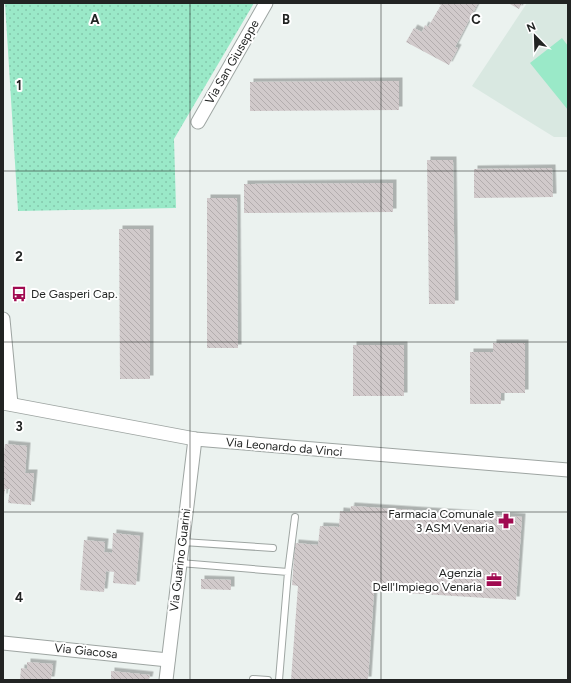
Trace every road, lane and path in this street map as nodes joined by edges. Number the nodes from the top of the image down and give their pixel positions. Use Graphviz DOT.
graph roads {
  1 [pos="266,3"];
  2 [pos="198,122"];
  3 [pos="3,319"];
  4 [pos="7,404"];
  5 [pos="195,439"];
  6 [pos="568,470"];
  7 [pos="295,517"];
  8 [pos="183,542"];
  9 [pos="273,548"];
  10 [pos="180,564"];
  11 [pos="288,572"];
  12 [pos="3,646"];
  13 [pos="168,660"];
  14 [pos="253,679"];
  15 [pos="166,680"];
  16 [pos="268,680"];
  17 [pos="279,680"];
  1 -- 2 [label="street, Via San Giuseppe"];
  3 -- 4 [label="street"];
  4 -- 5 [label="street, Via Leonardo da Vinci"];
  5 -- 6 [label="street, Via Leonardo da Vinci"];
  5 -- 8 [label="street, Via Guarino Guarini"];
  7 -- 11 [label="lane"];
  8 -- 9 [label="lane"];
  8 -- 10 [label="street, Via Guarino Guarini"];
  10 -- 11 [label="lane"];
  10 -- 13 [label="street, Via Guarino Guarini"];
  11 -- 17 [label="lane"];
  12 -- 13 [label="street, Via Giacosa"];
  13 -- 15 [label="street, Via Guarino Guarini"];
  14 -- 16 [label="lane"];
}
